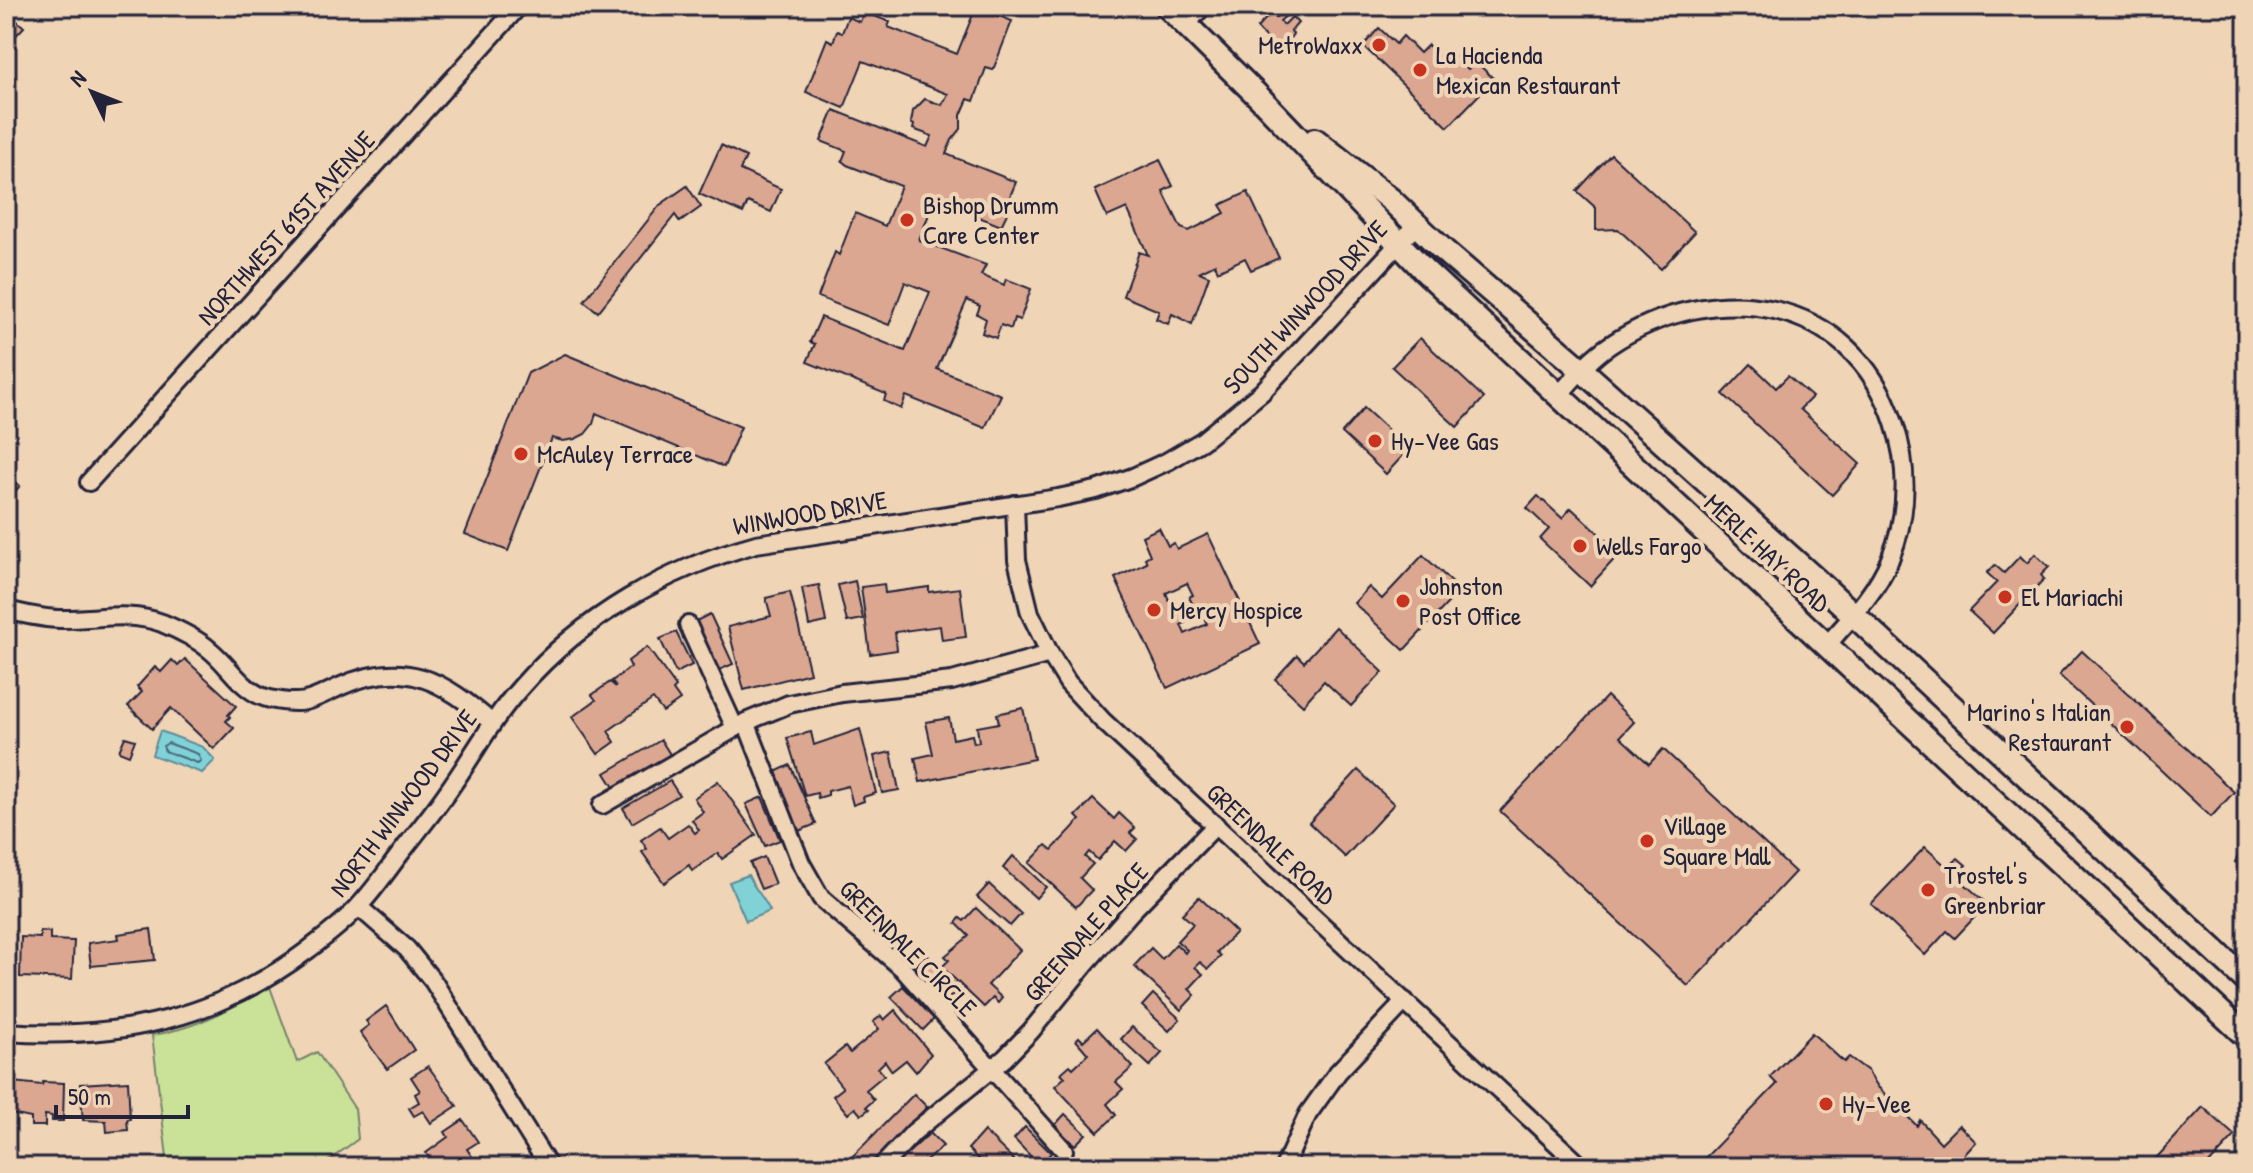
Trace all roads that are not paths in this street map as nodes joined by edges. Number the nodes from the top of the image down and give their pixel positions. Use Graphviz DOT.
graph roads {
  1 [pos="519,6"];
  2 [pos="1167,6"];
  3 [pos="1203,6"];
  4 [pos="1187,24"];
  5 [pos="1260,98"];
  6 [pos="1417,224"];
  7 [pos="1398,243"];
  8 [pos="1582,370"];
  9 [pos="1558,396"];
  10 [pos="89,482"];
  11 [pos="1015,504"];
  12 [pos="912,519"];
  13 [pos="6,610"];
  14 [pos="1854,615"];
  15 [pos="688,625"];
  16 [pos="1825,647"];
  17 [pos="1050,654"];
  18 [pos="520,688"];
  19 [pos="492,723"];
  20 [pos="740,725"];
  21 [pos="602,805"];
  22 [pos="1216,825"];
  23 [pos="359,907"];
  24 [pos="2247,981"];
  25 [pos="1405,1001"];
  26 [pos="6,1032"];
  27 [pos="2247,1037"];
  28 [pos="991,1068"];
  29 [pos="1064,1150"];
  30 [pos="549,1167"];
  31 [pos="881,1167"];
  32 [pos="1284,1167"];
  33 [pos="1582,1167"];
  1 -- 10 [label="street, NORTHWEST 61ST AVENUE"];
  2 -- 4 [label="main road, MERLE HAY ROAD"];
  3 -- 4 [label="street"];
  4 -- 5 [label="main road, MERLE HAY ROAD"];
  5 -- 6 [label="main road, MERLE HAY ROAD"];
  5 -- 7 [label="main road, MERLE HAY ROAD"];
  6 -- 7 [label="street, SOUTH WINWOOD DRIVE"];
  6 -- 8 [label="main road, MERLE HAY ROAD"];
  7 -- 9 [label="main road, MERLE HAY ROAD"];
  7 -- 11 [label="street, SOUTH WINWOOD DRIVE"];
  8 -- 9 [label="street"];
  8 -- 14 [label="main road, MERLE HAY ROAD"];
  8 -- 14 [label="street"];
  9 -- 16 [label="main road, MERLE HAY ROAD"];
  11 -- 12 [label="street, SOUTH WINWOOD DRIVE"];
  11 -- 17 [label="street, GREENDALE ROAD"];
  12 -- 18 [label="street, WINWOOD DRIVE"];
  13 -- 19 [label="street"];
  14 -- 16 [label="street"];
  14 -- 24 [label="main road, MERLE HAY ROAD"];
  15 -- 20 [label="street, GREENDALE CIRCLE"];
  16 -- 27 [label="main road, MERLE HAY ROAD"];
  17 -- 20 [label="street"];
  17 -- 22 [label="street, GREENDALE ROAD"];
  18 -- 19 [label="street, NORTH WINWOOD DRIVE"];
  19 -- 23 [label="street, NORTH WINWOOD DRIVE"];
  20 -- 21 [label="street"];
  20 -- 28 [label="street, GREENDALE CIRCLE"];
  22 -- 25 [label="street, GREENDALE ROAD"];
  22 -- 28 [label="street, GREENDALE PLACE"];
  23 -- 26 [label="street, NORTH WINWOOD DRIVE"];
  23 -- 30 [label="street"];
  25 -- 32 [label="street"];
  25 -- 33 [label="street, GREENDALE ROAD"];
  28 -- 29 [label="street"];
  28 -- 31 [label="street, GREENDALE PLACE"];
}
